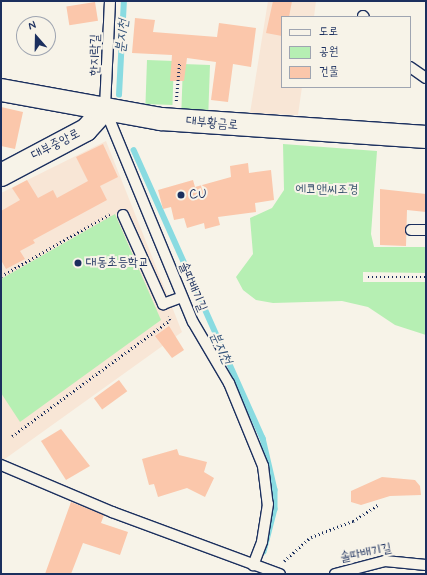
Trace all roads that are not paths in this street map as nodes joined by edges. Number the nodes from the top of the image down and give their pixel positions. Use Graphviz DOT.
graph roads {
  1 [pos="110,1"];
  2 [pos="411,68"];
  3 [pos="426,78"];
  4 [pos="1,90"];
  5 [pos="105,109"];
  6 [pos="426,137"];
  7 [pos="1,175"];
  8 [pos="123,215"];
  9 [pos="411,230"];
  10 [pos="426,230"];
  11 [pos="182,297"];
  12 [pos="1,465"];
  13 [pos="253,565"];
  14 [pos="426,565"];
  15 [pos="278,574"];
  16 [pos="335,574"];
  1 -- 5 [label="lane, 한지락길"];
  2 -- 3 [label="lane"];
  4 -- 5 [label="main road, 대부황금로"];
  5 -- 6 [label="main road, 대부황금로"];
  5 -- 7 [label="main road, 대부중앙로"];
  5 -- 11 [label="lane, 솔따배기길"];
  8 -- 11 [label="lane"];
  9 -- 10 [label="lane"];
  11 -- 13 [label="lane, 솔따배기길"];
  12 -- 13 [label="lane"];
  13 -- 15 [label="lane"];
  14 -- 16 [label="lane, 솔따배기길"];
}
